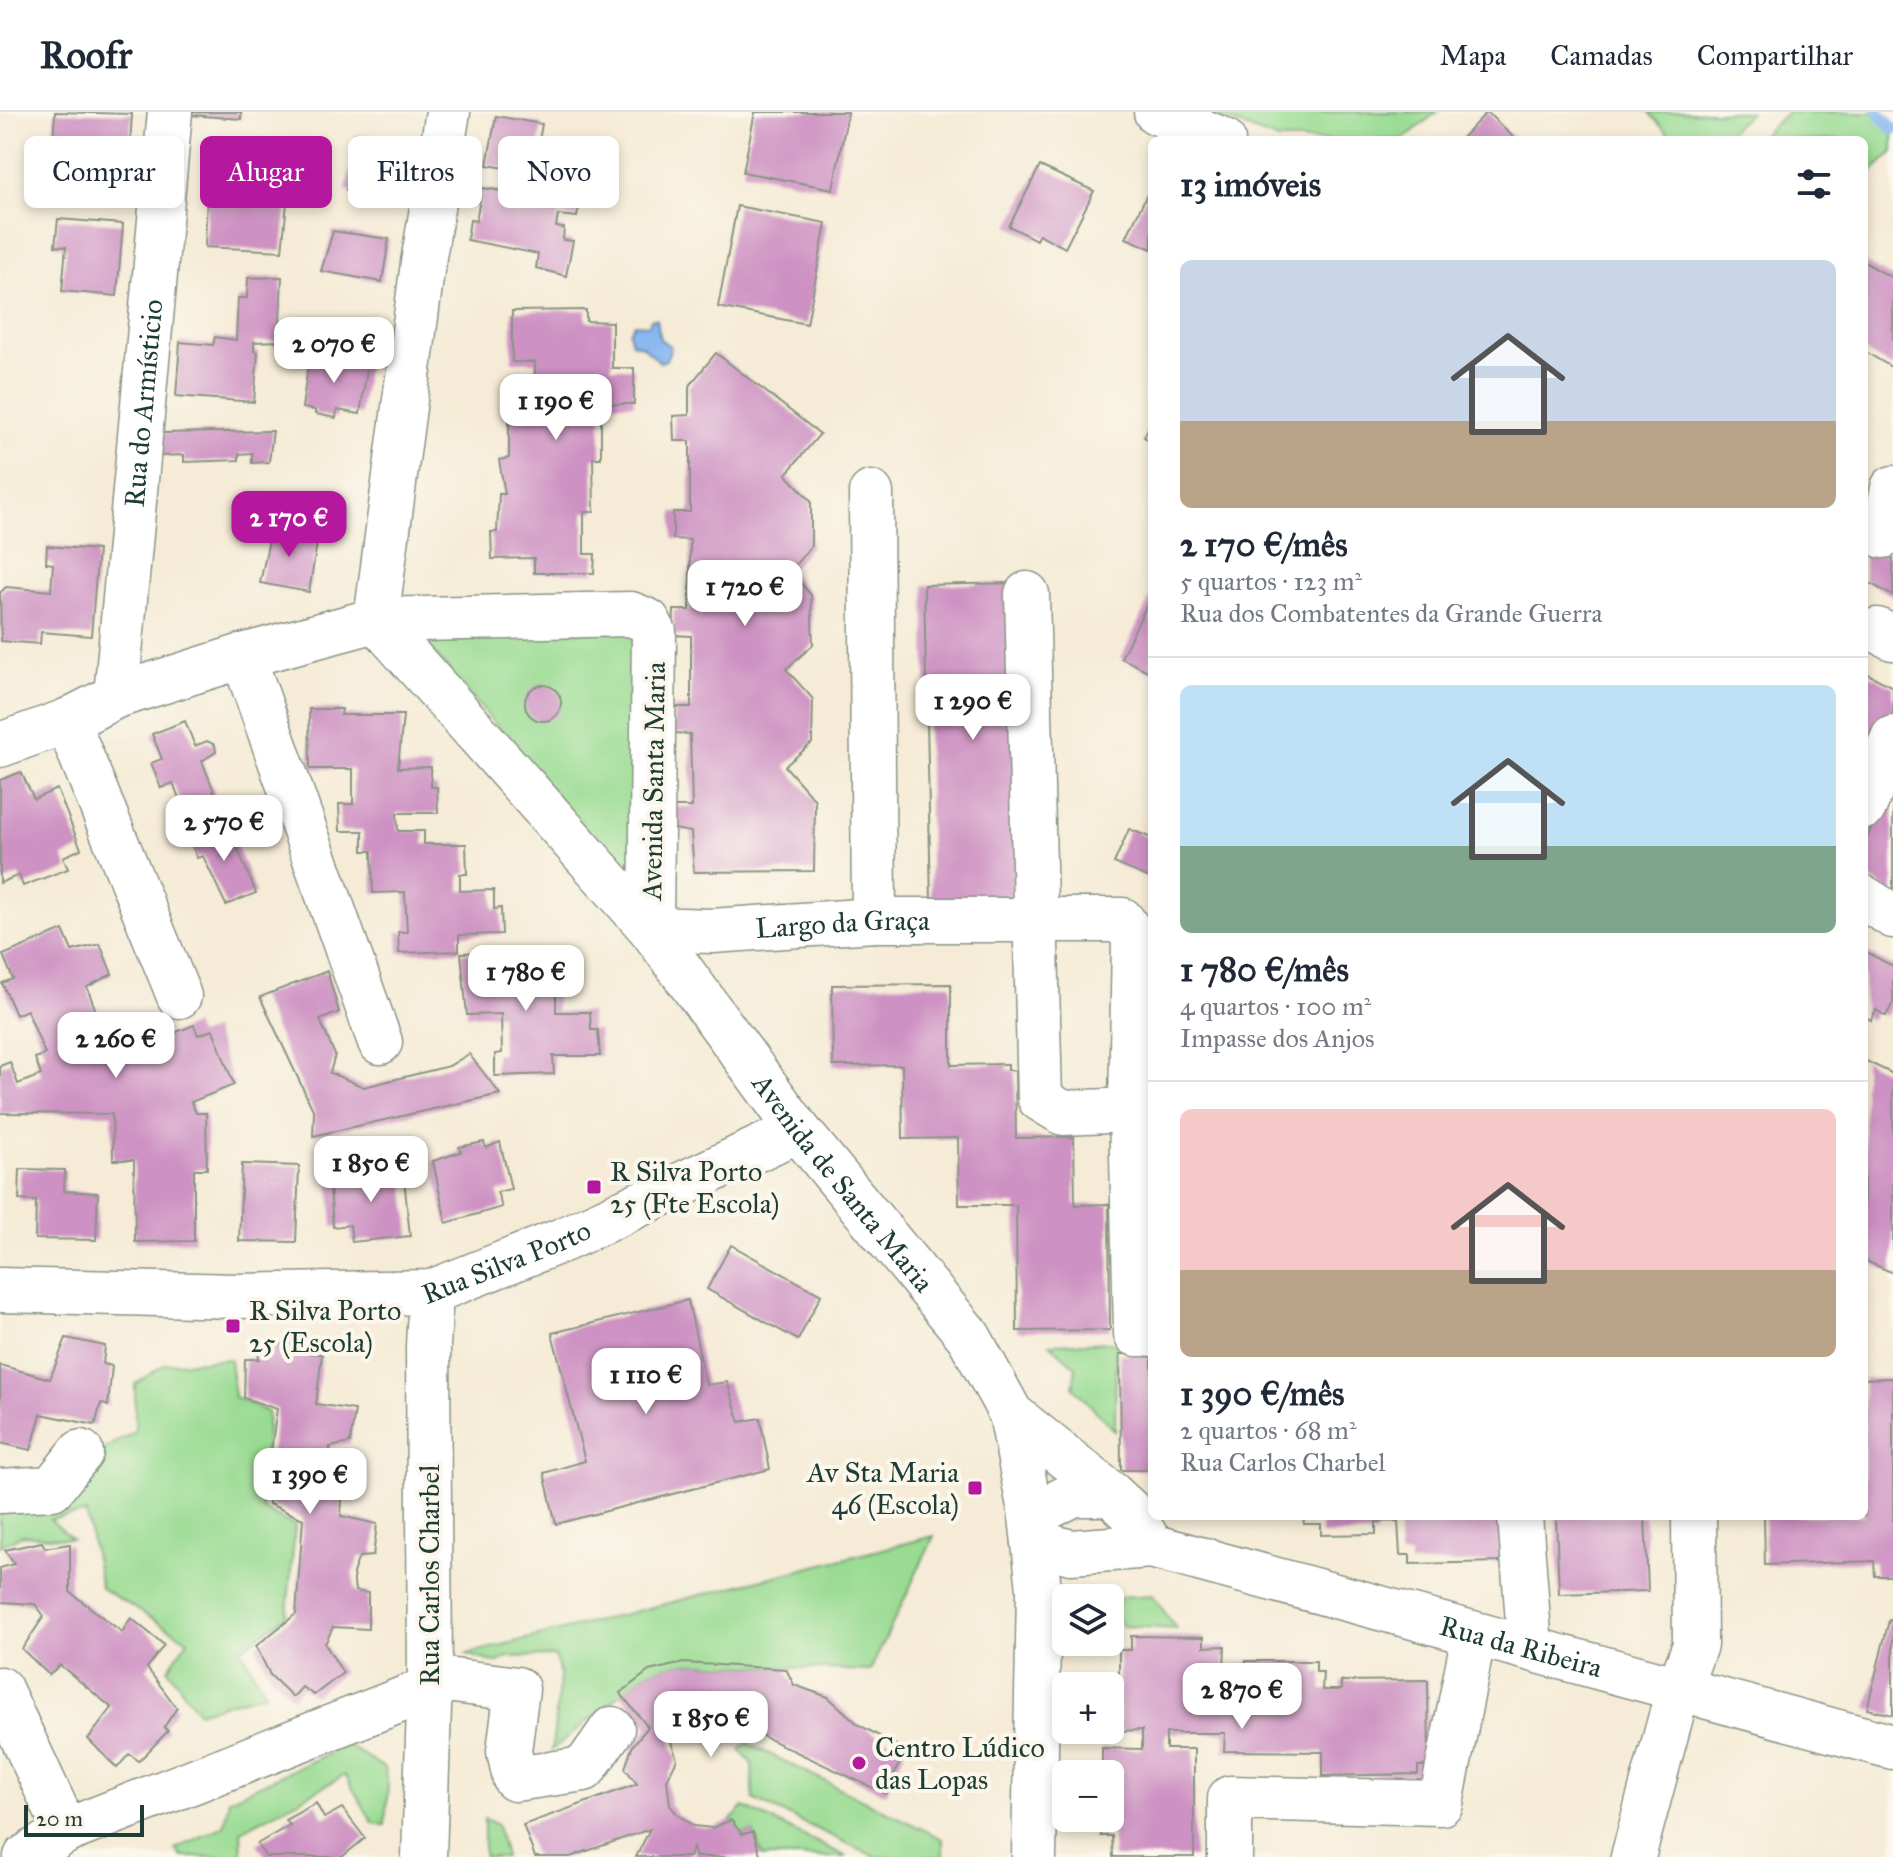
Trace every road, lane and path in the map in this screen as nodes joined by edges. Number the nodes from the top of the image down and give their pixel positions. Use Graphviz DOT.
graph roads {
  1 [pos="170,112"];
  2 [pos="448,112"];
  3 [pos="1156,112"];
  4 [pos="1213,136"];
  5 [pos="1893,488"];
  6 [pos="871,493"];
  7 [pos="1880,534"];
  8 [pos="1027,594"];
  9 [pos="376,620"];
  10 [pos="243,656"];
  11 [pos="116,696"];
  12 [pos="67,721"];
  13 [pos="1893,738"];
  14 [pos="0,745"];
  15 [pos="1868,797"];
  16 [pos="1868,900"];
  17 [pos="1893,916"];
  18 [pos="1034,919"];
  19 [pos="874,920"];
  20 [pos="651,929"];
  21 [pos="179,996"];
  22 [pos="380,1042"];
  23 [pos="1131,1110"];
  24 [pos="798,1130"];
  25 [pos="0,1290"];
  26 [pos="431,1292"];
  27 [pos="1148,1334"];
  28 [pos="1011,1414"];
  29 [pos="81,1452"];
  30 [pos="0,1491"];
  31 [pos="1111,1494"];
  32 [pos="1520,1520"];
  33 [pos="1694,1520"];
  34 [pos="1033,1529"];
  35 [pos="1151,1546"];
  36 [pos="1039,1589"];
  37 [pos="1474,1634"];
  38 [pos="1530,1648"];
  39 [pos="430,1683"];
  40 [pos="0,1689"];
  41 [pos="1678,1690"];
  42 [pos="612,1729"];
  43 [pos="1893,1747"];
  44 [pos="66,1831"];
  45 [pos="26,1857"];
  46 [pos="424,1857"];
  47 [pos="1034,1857"];
  48 [pos="1230,1857"];
  49 [pos="1633,1857"];
  1 -- 11 [label="street, Rua do Armísticio"];
  2 -- 9 [label="street"];
  3 -- 4 [label="street"];
  5 -- 7 [label="street"];
  6 -- 19 [label="street"];
  8 -- 18 [label="street"];
  9 -- 10 [label="street"];
  9 -- 20 [label="street, Avenida de Santa Maria"];
  9 -- 20 [label="street, Avenida Santa Maria"];
  10 -- 11 [label="street"];
  10 -- 22 [label="street"];
  11 -- 12 [label="street"];
  12 -- 14 [label="street"];
  12 -- 21 [label="street"];
  13 -- 15 [label="street"];
  16 -- 17 [label="street"];
  18 -- 19 [label="street, Largo da Graça"];
  18 -- 23 [label="street"];
  18 -- 23 [label="street, Largo da Graça"];
  19 -- 20 [label="street, Largo da Graça"];
  20 -- 24 [label="street, Avenida de Santa Maria"];
  23 -- 27 [label="street, Largo da Graça"];
  24 -- 26 [label="street, Rua Silva Porto"];
  24 -- 28 [label="street, Avenida de Santa Maria"];
  25 -- 26 [label="street, Rua Silva Porto"];
  26 -- 39 [label="street, Rua Carlos Charbel"];
  28 -- 31 [label="street"];
  28 -- 34 [label="street, Avenida de Santa Maria"];
  29 -- 30 [label="street"];
  31 -- 34 [label="street"];
  31 -- 35 [label="street"];
  32 -- 38 [label="street"];
  33 -- 41 [label="street"];
  34 -- 35 [label="street, Rua da Ribeira"];
  34 -- 36 [label="street, Avenida de Santa Maria"];
  35 -- 36 [label="street"];
  35 -- 37 [label="street, Rua da Ribeira"];
  36 -- 47 [label="street, Avenida de Santa Maria"];
  37 -- 38 [label="street, Rua da Ribeira"];
  37 -- 48 [label="street"];
  38 -- 41 [label="street, Rua da Ribeira"];
  39 -- 42 [label="street"];
  39 -- 44 [label="street"];
  39 -- 46 [label="street, Rua Carlos Charbel"];
  40 -- 44 [label="street"];
  41 -- 43 [label="street, Rua da Ribeira"];
  41 -- 49 [label="street"];
  44 -- 45 [label="street"];
}
